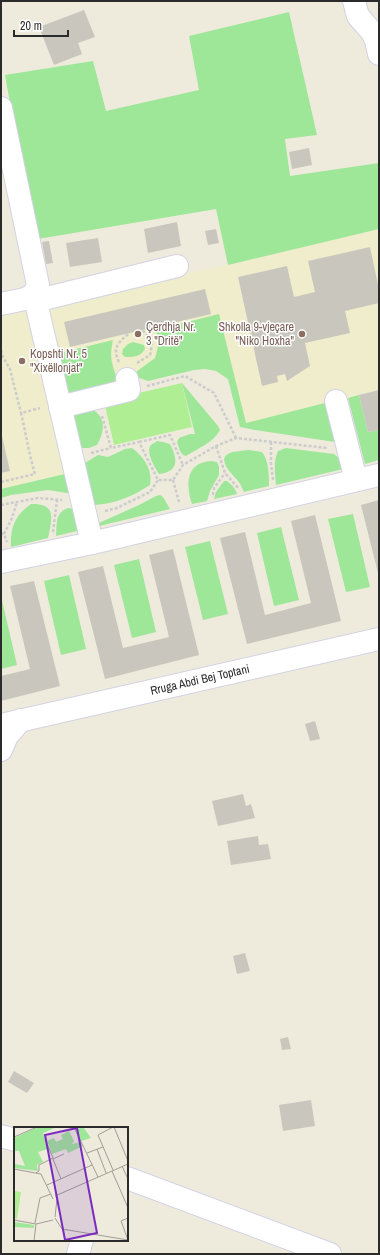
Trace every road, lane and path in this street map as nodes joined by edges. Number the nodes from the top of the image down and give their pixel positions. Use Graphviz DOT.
graph roads {
  1 [pos="354,1"];
  2 [pos="379,54"];
  3 [pos="1,108"];
  4 [pos="178,266"];
  5 [pos="34,298"];
  6 [pos="1,304"];
  7 [pos="142,330"];
  8 [pos="130,333"];
  9 [pos="1,350"];
  10 [pos="127,379"];
  11 [pos="96,398"];
  12 [pos="336,401"];
  13 [pos="53,407"];
  14 [pos="21,413"];
  15 [pos="236,438"];
  16 [pos="139,442"];
  17 [pos="271,442"];
  18 [pos="216,446"];
  19 [pos="111,448"];
  20 [pos="330,448"];
  21 [pos="90,453"];
  22 [pos="183,465"];
  23 [pos="224,474"];
  24 [pos="379,475"];
  25 [pos="158,480"];
  26 [pos="173,480"];
  27 [pos="356,480"];
  28 [pos="1,482"];
  29 [pos="273,485"];
  30 [pos="241,493"];
  31 [pos="57,500"];
  32 [pos="68,500"];
  33 [pos="212,500"];
  34 [pos="16,502"];
  35 [pos="1,505"];
  36 [pos="180,507"];
  37 [pos="104,512"];
  38 [pos="4,534"];
  39 [pos="52,537"];
  40 [pos="92,543"];
  41 [pos="1,562"];
  42 [pos="379,639"];
  43 [pos="11,722"];
  44 [pos="1,750"];
  45 [pos="1,1136"];
  46 [pos="14,1140"];
  47 [pos="128,1178"];
  48 [pos="82,1241"];
  49 [pos="78,1254"];
  50 [pos="330,1254"];
  1 -- 2 [label="street"];
  3 -- 5 [label="street"];
  4 -- 5 [label="street"];
  5 -- 6 [label="street"];
  5 -- 13 [label="street"];
  7 -- 10 [label="path"];
  8 -- 10 [label="path"];
  9 -- 14 [label="path"];
  10 -- 11 [label="street"];
  10 -- 15 [label="path"];
  11 -- 13 [label="street"];
  11 -- 19 [label="path"];
  12 -- 27 [label="street"];
  13 -- 14 [label="path"];
  13 -- 40 [label="street"];
  14 -- 28 [label="path"];
  15 -- 17 [label="path"];
  15 -- 18 [label="path"];
  16 -- 19 [label="path"];
  16 -- 22 [label="path"];
  16 -- 25 [label="path"];
  17 -- 20 [label="path"];
  17 -- 29 [label="path"];
  18 -- 22 [label="path"];
  18 -- 23 [label="path"];
  19 -- 21 [label="path"];
  22 -- 26 [label="path"];
  23 -- 30 [label="path"];
  23 -- 33 [label="path"];
  24 -- 27 [label="street"];
  25 -- 26 [label="path"];
  25 -- 37 [label="path"];
  26 -- 36 [label="path"];
  27 -- 40 [label="street"];
  31 -- 32 [label="path"];
  31 -- 34 [label="path"];
  31 -- 39 [label="path"];
  34 -- 35 [label="path"];
  34 -- 38 [label="path"];
  40 -- 41 [label="street"];
  42 -- 43 [label="street, Rruga Abdi Bej Toptani"];
  43 -- 44 [label="street"];
  45 -- 46 [label="street"];
  47 -- 50 [label="street"];
  48 -- 49 [label="street"];
}
